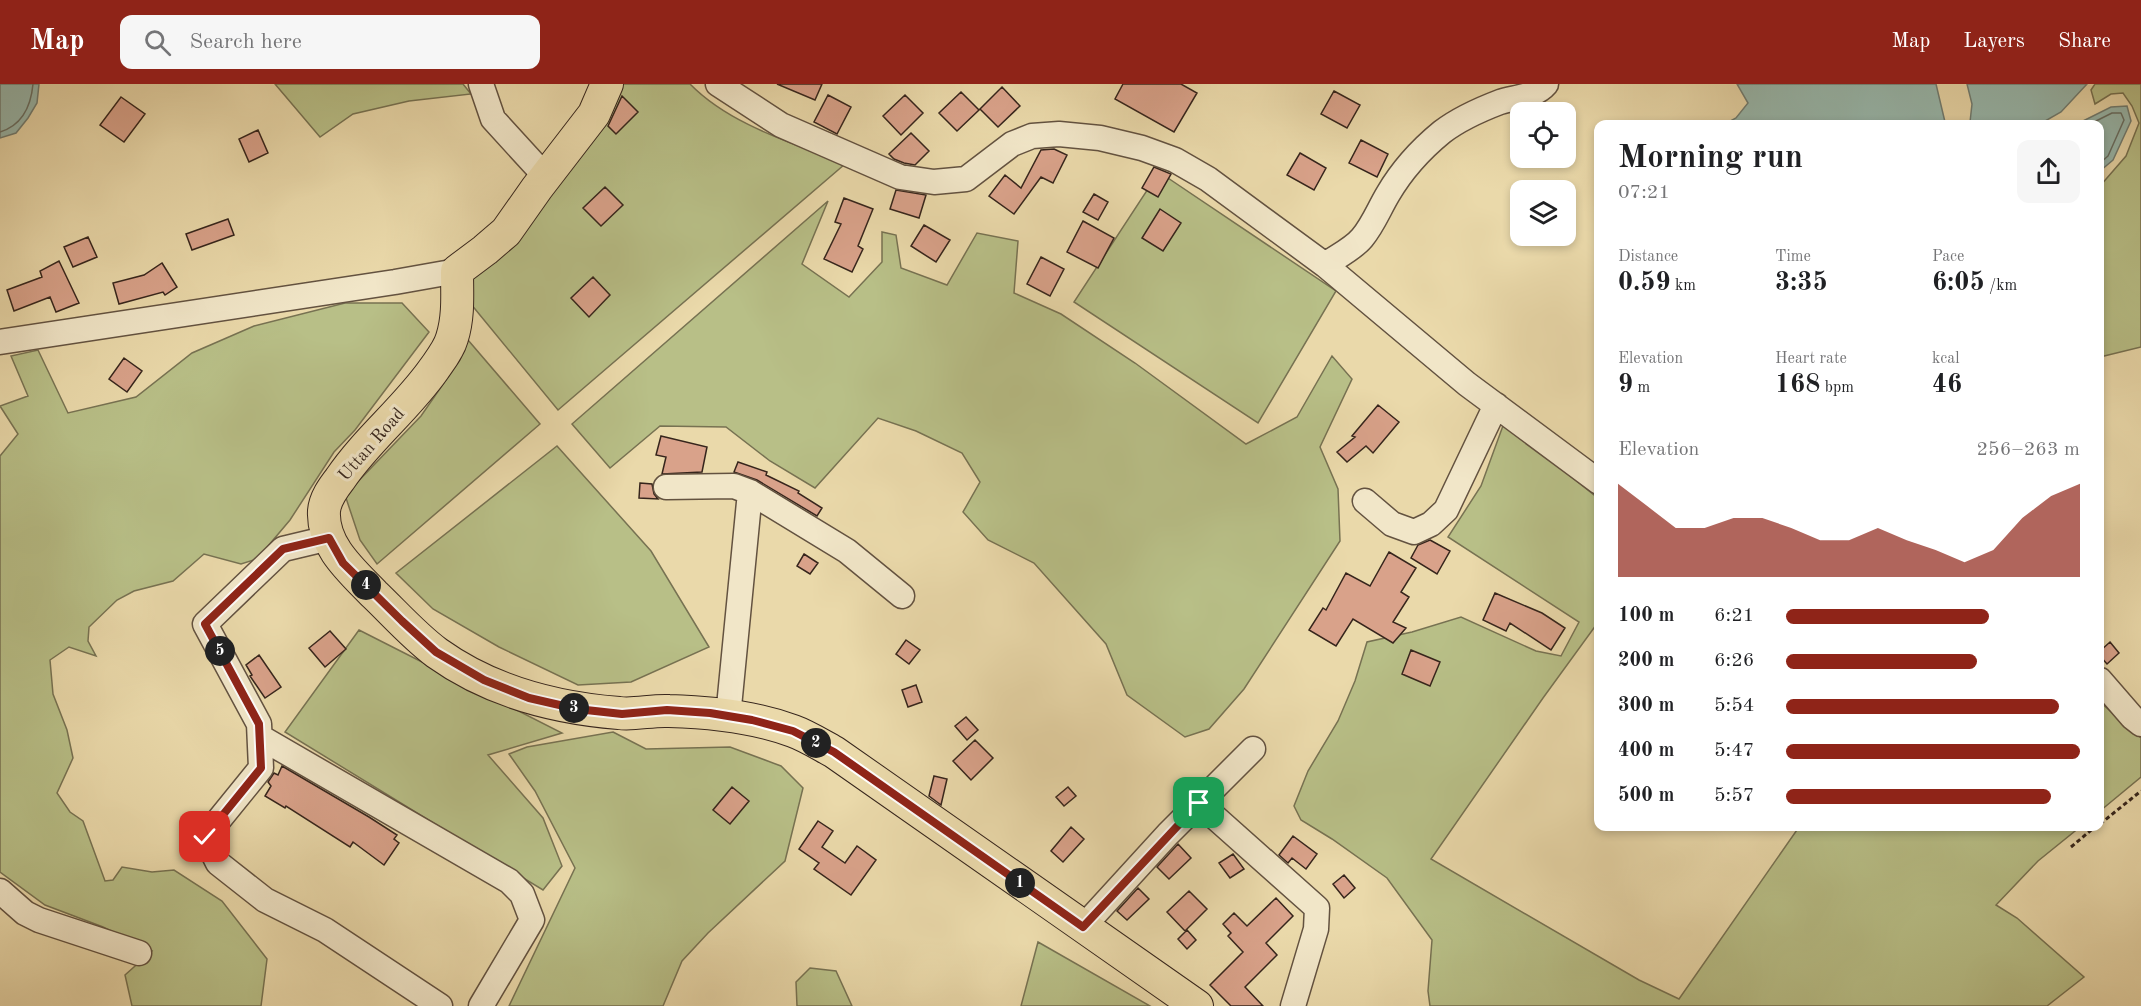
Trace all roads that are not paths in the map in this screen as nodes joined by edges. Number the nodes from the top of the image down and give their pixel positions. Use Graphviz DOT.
graph roads {
  1 [pos="481,84"];
  2 [pos="607,84"];
  3 [pos="718,84"];
  4 [pos="1546,84"];
  5 [pos="546,177"];
  6 [pos="1324,265"];
  7 [pos="457,270"];
  8 [pos="0,342"];
  9 [pos="1496,405"];
  10 [pos="1594,478"];
  11 [pos="666,487"];
  12 [pos="750,492"];
  13 [pos="1365,501"];
  14 [pos="329,538"];
  15 [pos="902,596"];
  16 [pos="2104,685"];
  17 [pos="728,717"];
  18 [pos="2141,724"];
  19 [pos="260,737"];
  20 [pos="1253,749"];
  21 [pos="1199,803"];
  22 [pos="0,891"];
  23 [pos="1083,927"];
  24 [pos="139,952"];
  25 [pos="440,1006"];
  26 [pos="481,1006"];
  27 [pos="1197,1006"];
  28 [pos="1293,1006"];
  1 -- 5 [label="street"];
  2 -- 5 [label="main road"];
  3 -- 6 [label="street"];
  4 -- 6 [label="street"];
  5 -- 7 [label="main road"];
  6 -- 9 [label="street"];
  7 -- 8 [label="street"];
  7 -- 14 [label="main road, Uttan Road"];
  9 -- 10 [label="street"];
  9 -- 13 [label="street"];
  11 -- 12 [label="street"];
  12 -- 15 [label="street"];
  12 -- 17 [label="street"];
  14 -- 17 [label="main road, Uttan Road"];
  14 -- 19 [label="street"];
  16 -- 18 [label="street"];
  17 -- 23 [label="main road, Uttan Road"];
  19 -- 25 [label="street"];
  19 -- 26 [label="street"];
  20 -- 21 [label="street"];
  21 -- 23 [label="street"];
  21 -- 28 [label="street"];
  22 -- 24 [label="street"];
  23 -- 27 [label="main road, Uttan Road"];
}
